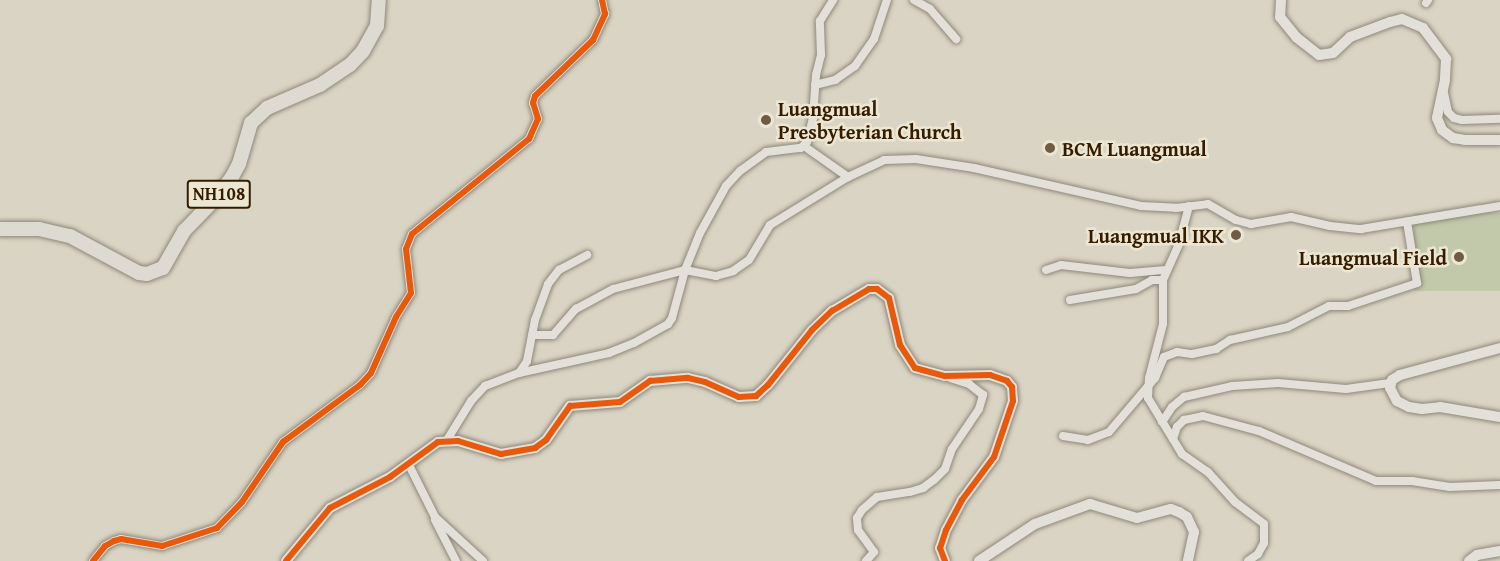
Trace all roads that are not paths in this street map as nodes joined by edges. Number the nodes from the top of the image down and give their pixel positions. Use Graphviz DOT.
graph roads {
  1 [pos="379,0"];
  2 [pos="602,0"];
  3 [pos="833,0"];
  4 [pos="887,0"];
  5 [pos="914,0"];
  6 [pos="1281,0"];
  7 [pos="956,39"];
  8 [pos="815,85"];
  9 [pos="1443,89"];
  10 [pos="1500,119"];
  11 [pos="1500,140"];
  12 [pos="804,146"];
  13 [pos="848,177"];
  14 [pos="1189,206"];
  15 [pos="1500,206"];
  16 [pos="1407,222"];
  17 [pos="0,229"];
  18 [pos="587,255"];
  19 [pos="685,270"];
  20 [pos="1046,270"];
  21 [pos="1166,270"];
  22 [pos="1163,280"];
  23 [pos="1070,300"];
  24 [pos="532,335"];
  25 [pos="1500,348"];
  26 [pos="519,373"];
  27 [pos="945,376"];
  28 [pos="1390,383"];
  29 [pos="1147,388"];
  30 [pos="1500,417"];
  31 [pos="1162,422"];
  32 [pos="1063,436"];
  33 [pos="1173,439"];
  34 [pos="447,440"];
  35 [pos="409,465"];
  36 [pos="1500,484"];
  37 [pos="435,517"];
  38 [pos="1500,551"];
  39 [pos="93,561"];
  40 [pos="286,561"];
  41 [pos="456,561"];
  42 [pos="483,561"];
  43 [pos="866,561"];
  44 [pos="945,561"];
  45 [pos="979,561"];
  46 [pos="1188,561"];
  47 [pos="1248,561"];
  48 [pos="1469,561"];
  1 -- 17 [label="highway, NH108"];
  2 -- 39 [label="street"];
  3 -- 8 [label="street"];
  4 -- 8 [label="street"];
  5 -- 7 [label="street"];
  6 -- 9 [label="street"];
  8 -- 12 [label="street"];
  9 -- 10 [label="street"];
  9 -- 11 [label="street"];
  12 -- 13 [label="street"];
  12 -- 19 [label="street"];
  13 -- 14 [label="street"];
  13 -- 19 [label="street"];
  14 -- 16 [label="street"];
  14 -- 21 [label="street"];
  15 -- 16 [label="street"];
  16 -- 29 [label="street"];
  18 -- 24 [label="street"];
  19 -- 24 [label="street"];
  19 -- 26 [label="street"];
  20 -- 21 [label="street"];
  21 -- 22 [label="street"];
  22 -- 23 [label="street"];
  22 -- 29 [label="street"];
  24 -- 26 [label="street"];
  25 -- 28 [label="street"];
  26 -- 34 [label="street"];
  27 -- 34 [label="street"];
  27 -- 43 [label="street"];
  27 -- 44 [label="street"];
  28 -- 30 [label="street"];
  28 -- 31 [label="street"];
  29 -- 31 [label="street"];
  29 -- 32 [label="street"];
  31 -- 33 [label="street"];
  33 -- 36 [label="street"];
  33 -- 47 [label="street"];
  34 -- 35 [label="street"];
  35 -- 37 [label="street"];
  35 -- 40 [label="street"];
  37 -- 41 [label="street"];
  37 -- 42 [label="street"];
  38 -- 48 [label="street"];
  45 -- 46 [label="street"];
}
